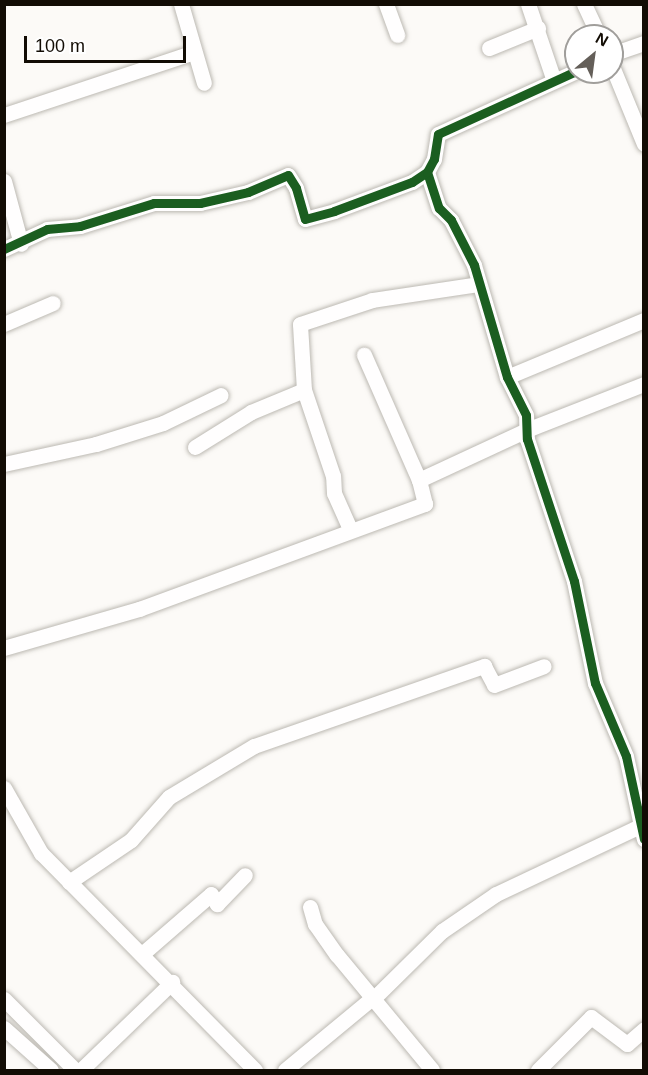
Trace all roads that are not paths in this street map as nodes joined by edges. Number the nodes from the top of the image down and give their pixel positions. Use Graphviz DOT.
graph roads {
  1 [pos="181,4"];
  2 [pos="386,4"];
  3 [pos="528,4"];
  4 [pos="584,4"];
  5 [pos="593,24"];
  6 [pos="537,28"];
  7 [pos="397,35"];
  8 [pos="644,43"];
  9 [pos="489,48"];
  10 [pos="624,50"];
  11 [pos="194,52"];
  12 [pos="564,76"];
  13 [pos="554,81"];
  14 [pos="204,83"];
  15 [pos="619,84"];
  16 [pos="4,114"];
  17 [pos="644,144"];
  18 [pos="427,172"];
  19 [pos="4,181"];
  20 [pos="21,244"];
  21 [pos="4,249"];
  22 [pos="479,284"];
  23 [pos="53,303"];
  24 [pos="644,320"];
  25 [pos="4,324"];
  26 [pos="364,356"];
  27 [pos="507,377"];
  28 [pos="644,384"];
  29 [pos="304,390"];
  30 [pos="221,394"];
  31 [pos="529,429"];
  32 [pos="195,447"];
  33 [pos="4,464"];
  34 [pos="419,480"];
  35 [pos="350,529"];
  36 [pos="4,648"];
  37 [pos="544,666"];
  38 [pos="637,775"];
  39 [pos="4,788"];
  40 [pos="641,833"];
  41 [pos="245,875"];
  42 [pos="69,882"];
  43 [pos="310,907"];
  44 [pos="142,954"];
  45 [pos="171,982"];
  46 [pos="373,998"];
  47 [pos="4,999"];
  48 [pos="4,1028"];
  49 [pos="644,1029"];
  50 [pos="51,1071"];
  51 [pos="75,1071"];
  52 [pos="81,1071"];
  53 [pos="255,1071"];
  54 [pos="285,1071"];
  55 [pos="432,1071"];
  56 [pos="538,1071"];
  1 -- 11 [label="street"];
  2 -- 7 [label="street"];
  3 -- 6 [label="street"];
  4 -- 5 [label="street"];
  6 -- 9 [label="street"];
  6 -- 13 [label="street"];
  8 -- 10 [label="street"];
  11 -- 14 [label="street"];
  11 -- 16 [label="street"];
  12 -- 13 [label="street"];
  13 -- 18 [label="street"];
  15 -- 17 [label="street"];
  18 -- 20 [label="street"];
  18 -- 22 [label="street"];
  19 -- 20 [label="street"];
  20 -- 21 [label="street"];
  22 -- 27 [label="street"];
  22 -- 29 [label="street"];
  23 -- 25 [label="street"];
  24 -- 27 [label="street"];
  26 -- 34 [label="street"];
  27 -- 31 [label="street"];
  28 -- 31 [label="street"];
  29 -- 32 [label="street"];
  29 -- 35 [label="street"];
  30 -- 33 [label="street"];
  31 -- 34 [label="street"];
  31 -- 38 [label="street"];
  34 -- 35 [label="street"];
  35 -- 36 [label="street"];
  37 -- 42 [label="street"];
  38 -- 40 [label="street"];
  39 -- 42 [label="street"];
  40 -- 46 [label="street"];
  41 -- 44 [label="street"];
  42 -- 44 [label="street"];
  43 -- 46 [label="street"];
  44 -- 45 [label="street"];
  45 -- 52 [label="street"];
  45 -- 53 [label="street"];
  46 -- 54 [label="street"];
  46 -- 55 [label="street"];
  47 -- 51 [label="street"];
  48 -- 50 [label="street"];
  49 -- 56 [label="street"];
}
